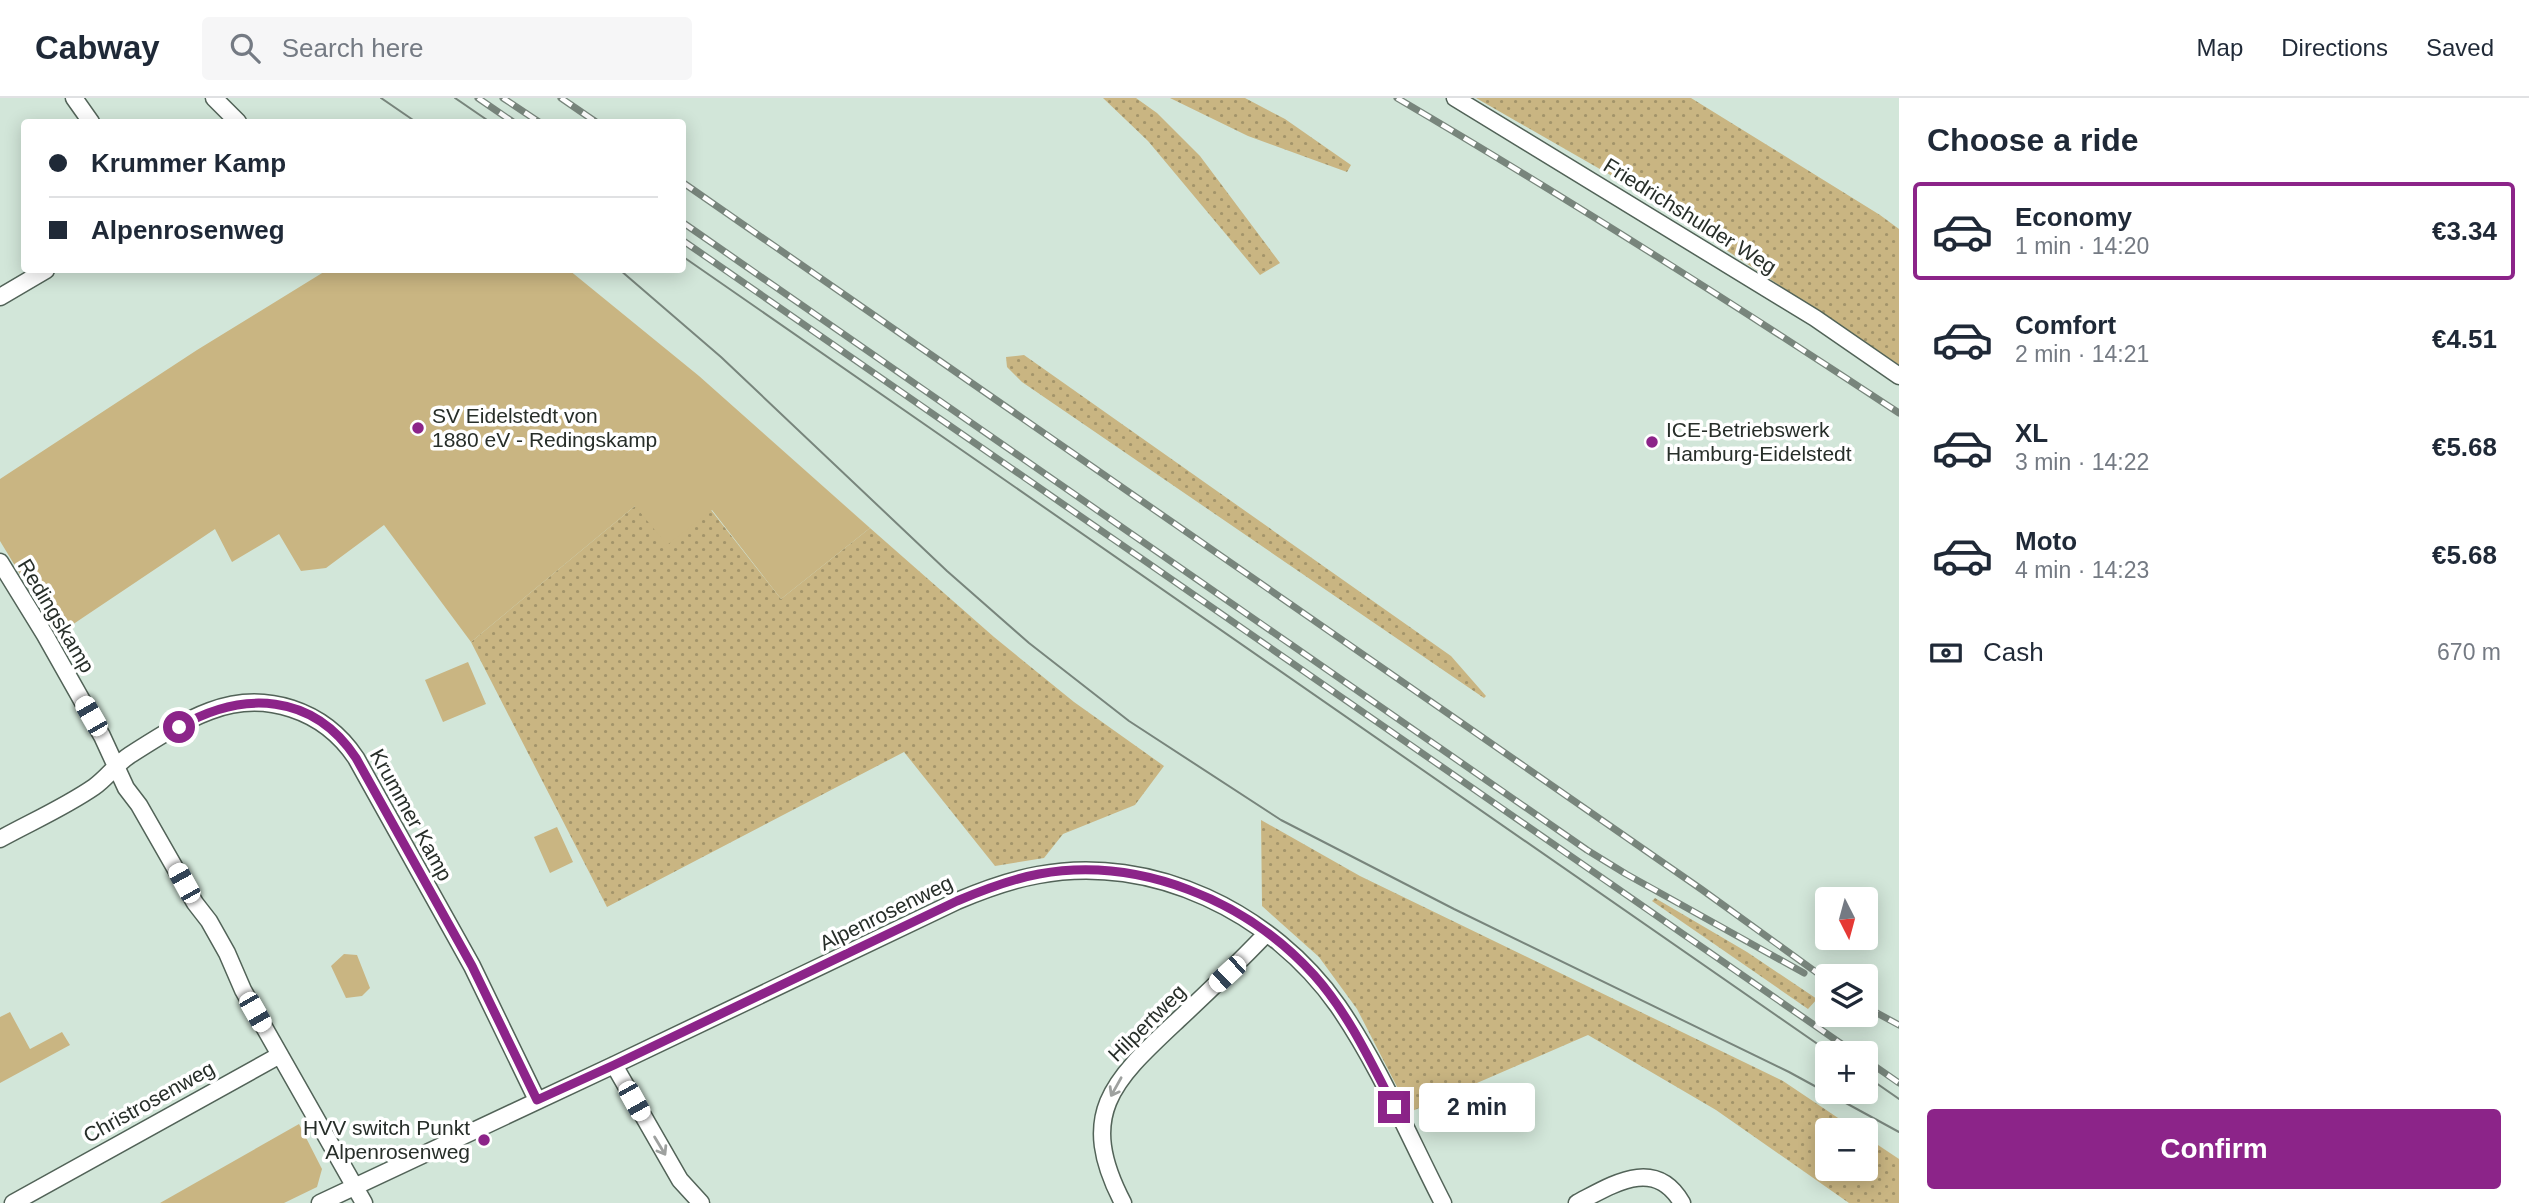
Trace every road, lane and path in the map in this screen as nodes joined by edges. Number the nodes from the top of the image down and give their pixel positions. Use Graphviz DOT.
graph roads {
  1 [pos="74,98"];
  2 [pos="214,98"];
  3 [pos="1455,98"];
  4 [pos="89,119"];
  5 [pos="235,119"];
  6 [pos="41,273"];
  7 [pos="0,297"];
  8 [pos="1899,376"];
  9 [pos="0,562"];
  10 [pos="116,765"];
  11 [pos="0,839"];
  12 [pos="1266,933"];
  13 [pos="280,1055"];
  14 [pos="614,1065"];
  15 [pos="537,1100"];
  16 [pos="355,1186"];
  17 [pos="38,1187"];
  18 [pos="13,1203"];
  19 [pos="32,1203"];
  20 [pos="320,1203"];
  21 [pos="364,1203"];
  22 [pos="701,1203"];
  23 [pos="1124,1203"];
  24 [pos="1443,1203"];
  25 [pos="1577,1203"];
  26 [pos="1682,1203"];
  1 -- 4 [label="street"];
  2 -- 5 [label="street"];
  3 -- 8 [label="street, Friedrichshulder Weg"];
  6 -- 7 [label="street"];
  9 -- 10 [label="street, Redingskamp"];
  10 -- 11 [label="street, Krummer Kamp"];
  10 -- 13 [label="street, Redingskamp"];
  10 -- 15 [label="street, Krummer Kamp"];
  12 -- 14 [label="street, Alpenrosenweg"];
  12 -- 23 [label="street, Hilpertweg, one-way"];
  12 -- 24 [label="street, Alpenrosenweg"];
  13 -- 16 [label="street, Redingskamp"];
  13 -- 17 [label="street, Christrosenweg"];
  14 -- 15 [label="street, Alpenrosenweg"];
  14 -- 22 [label="street, one-way"];
  15 -- 16 [label="street, Alpenrosenweg"];
  16 -- 20 [label="street, Alpenrosenweg"];
  16 -- 21 [label="street, Redingskamp"];
  17 -- 18 [label="street, Christrosenweg"];
  17 -- 19 [label="street"];
  25 -- 26 [label="street"];
}
